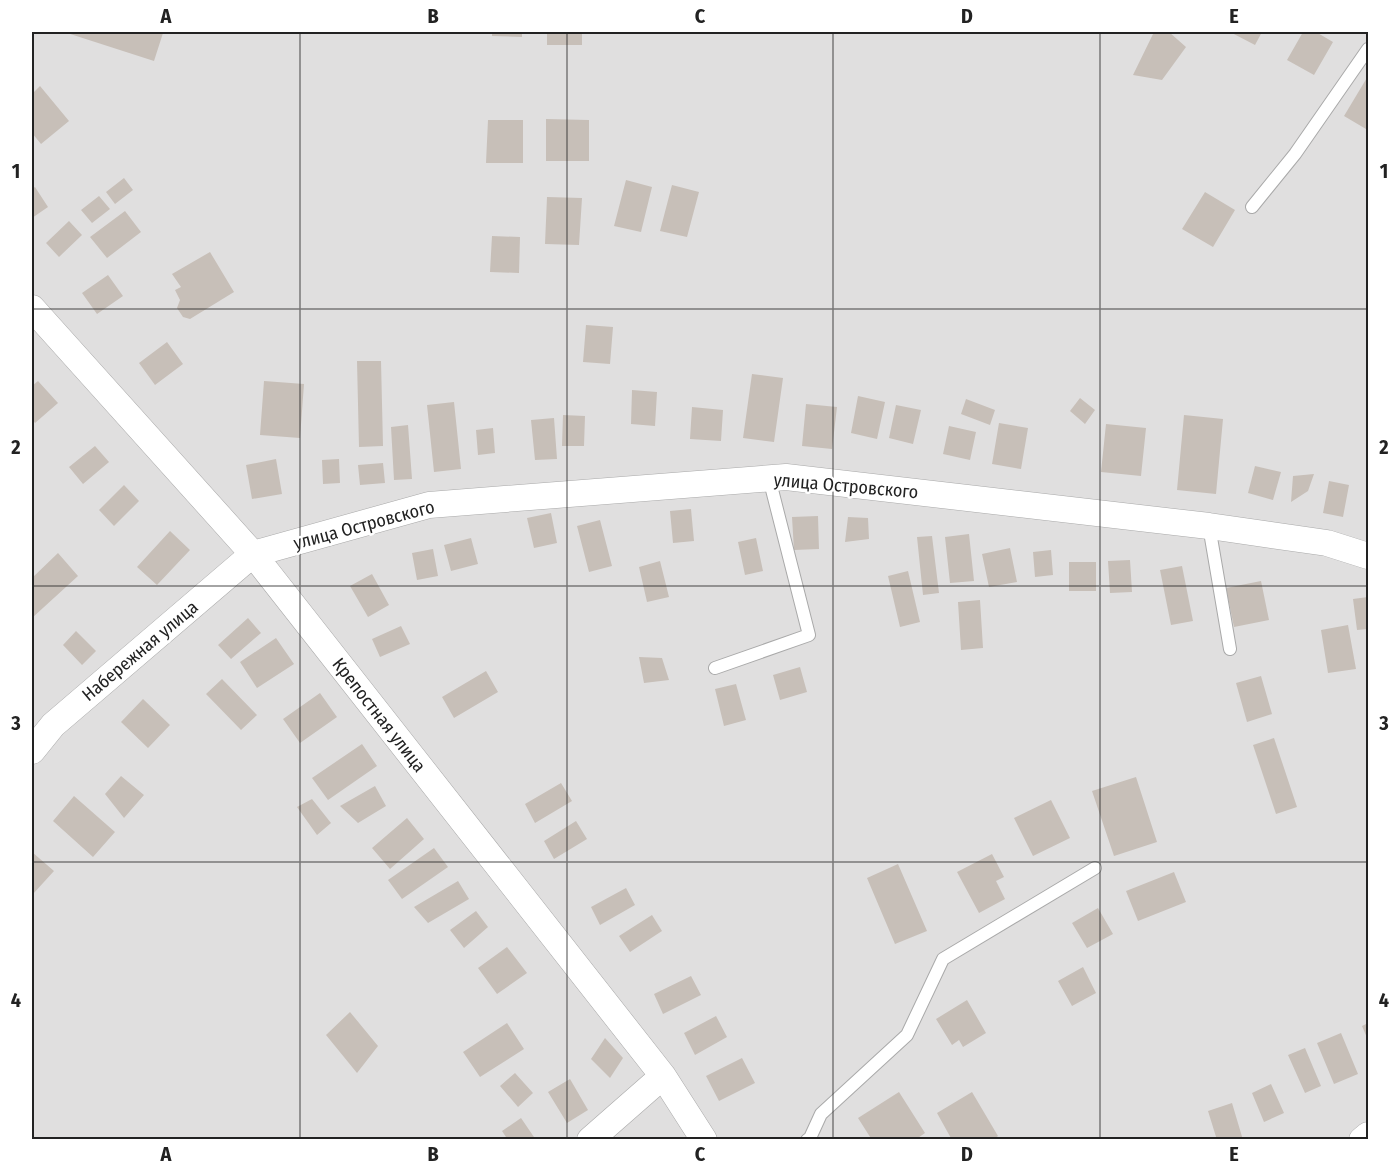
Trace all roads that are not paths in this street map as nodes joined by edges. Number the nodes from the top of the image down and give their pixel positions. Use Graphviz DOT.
graph roads {
  1 [pos="1368,49"];
  2 [pos="1252,207"];
  3 [pos="32,308"];
  4 [pos="769,478"];
  5 [pos="1209,526"];
  6 [pos="253,554"];
  7 [pos="1368,556"];
  8 [pos="1230,648"];
  9 [pos="715,668"];
  10 [pos="32,751"];
  11 [pos="1095,868"];
  12 [pos="663,1076"];
  13 [pos="1368,1135"];
  14 [pos="590,1140"];
  15 [pos="704,1140"];
  16 [pos="807,1140"];
  17 [pos="1362,1140"];
  1 -- 2 [label="lane"];
  3 -- 6 [label="street, Крепостная улица"];
  4 -- 5 [label="street, улица Островского"];
  4 -- 6 [label="street, улица Островского"];
  4 -- 9 [label="lane"];
  5 -- 7 [label="street, улица Островского"];
  5 -- 8 [label="lane"];
  6 -- 10 [label="street, Набережная улица"];
  6 -- 12 [label="street, Крепостная улица"];
  11 -- 16 [label="lane"];
  12 -- 14 [label="street"];
  12 -- 15 [label="street, Крепостная улица"];
  13 -- 17 [label="street"];
}
